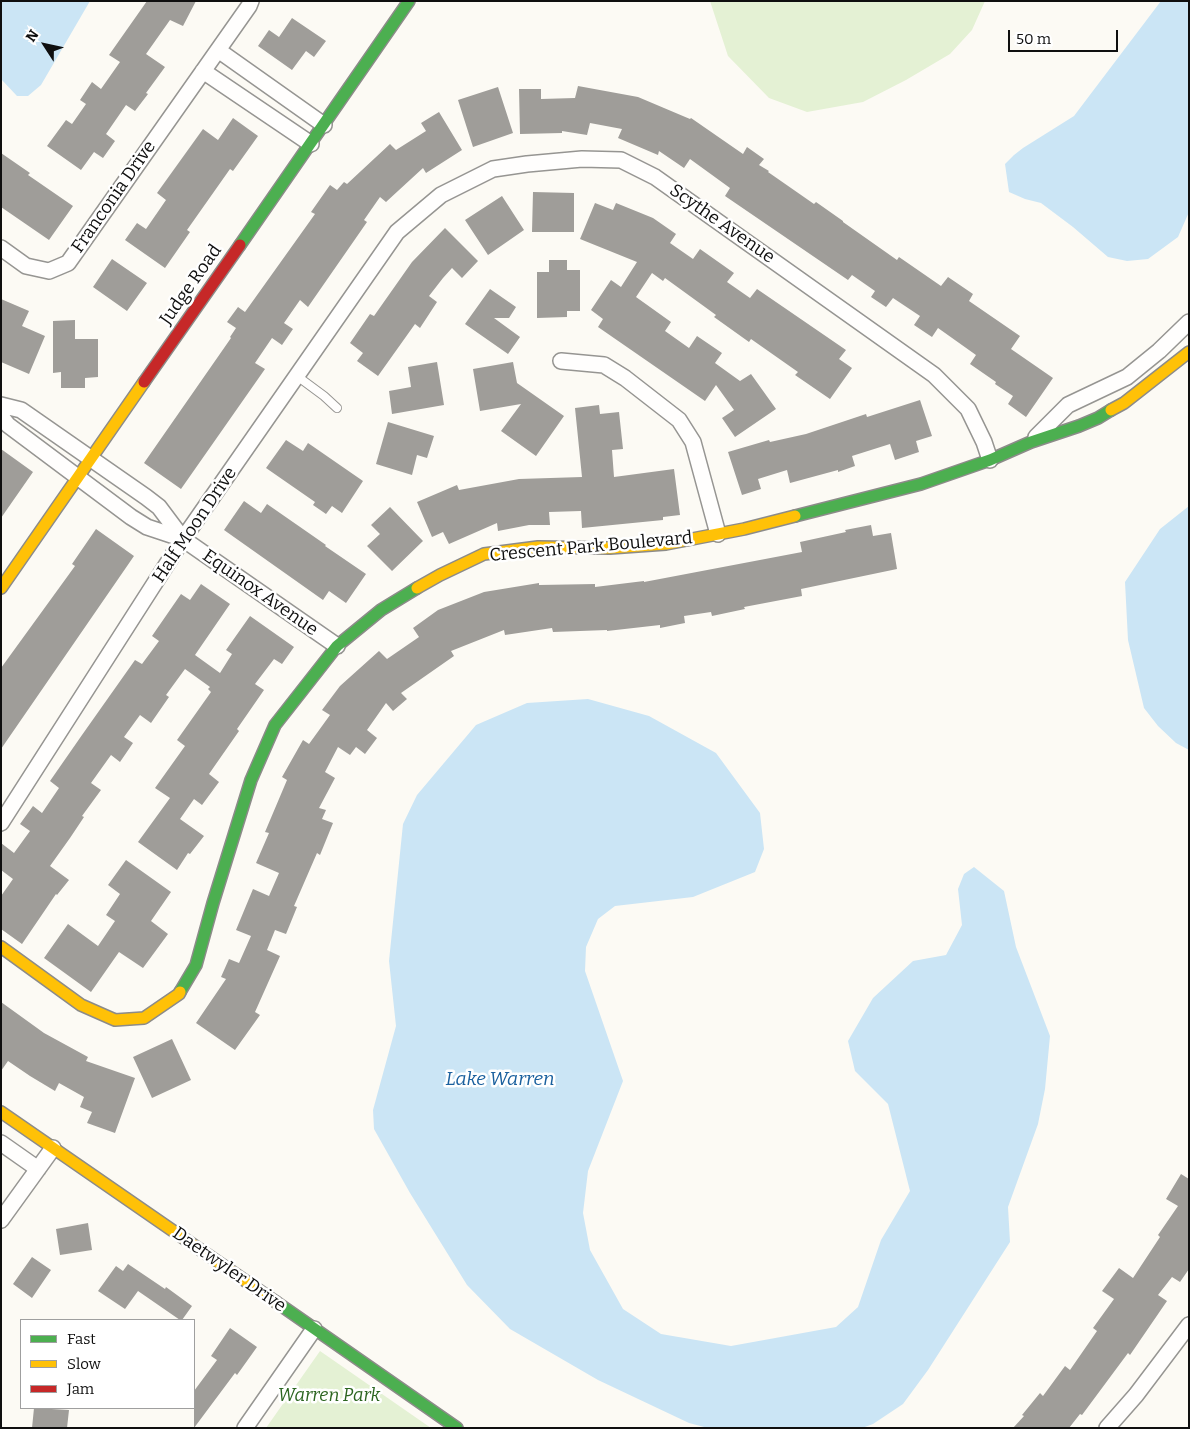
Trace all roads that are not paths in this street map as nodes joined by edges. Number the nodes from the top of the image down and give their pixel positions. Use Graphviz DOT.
graph roads {
  1 [pos="251,1"];
  2 [pos="410,1"];
  3 [pos="218,50"];
  4 [pos="203,70"];
  5 [pos="262,81"];
  6 [pos="249,102"];
  7 [pos="324,125"];
  8 [pos="311,144"];
  9 [pos="397,232"];
  10 [pos="1,248"];
  11 [pos="1189,322"];
  12 [pos="1189,352"];
  13 [pos="561,361"];
  14 [pos="297,376"];
  15 [pos="1086,396"];
  16 [pos="1,405"];
  17 [pos="337,408"];
  18 [pos="1,416"];
  19 [pos="1098,418"];
  20 [pos="1031,442"];
  21 [pos="91,458"];
  22 [pos="990,460"];
  23 [pos="78,477"];
  24 [pos="146,497"];
  25 [pos="131,517"];
  26 [pos="718,534"];
  27 [pos="183,539"];
  28 [pos="1,588"];
  29 [pos="337,646"];
  30 [pos="1,823"];
  31 [pos="1,947"];
  32 [pos="1,1112"];
  33 [pos="1,1144"];
  34 [pos="53,1148"];
  35 [pos="38,1169"];
  36 [pos="1,1220"];
  37 [pos="1189,1324"];
  38 [pos="314,1329"];
  39 [pos="245,1428"];
  40 [pos="457,1428"];
  41 [pos="1107,1428"];
  1 -- 3 [label="street, Franconia Drive"];
  2 -- 7 [label="street, Judge Road"];
  3 -- 4 [label="street, Franconia Drive"];
  3 -- 5 [label="street"];
  4 -- 6 [label="street"];
  4 -- 10 [label="street, Franconia Drive"];
  5 -- 6 [label="street"];
  5 -- 7 [label="street"];
  6 -- 8 [label="street"];
  7 -- 8 [label="street, Judge Road"];
  8 -- 21 [label="street, Judge Road"];
  9 -- 14 [label="street, Half Moon Drive"];
  9 -- 22 [label="street, Scythe Avenue"];
  11 -- 15 [label="street, Crescent Park Boulevard"];
  12 -- 19 [label="street, Crescent Park Boulevard"];
  13 -- 26 [label="street"];
  14 -- 17 [label="lane"];
  14 -- 27 [label="street, Half Moon Drive"];
  15 -- 19 [label="street"];
  15 -- 20 [label="street, Crescent Park Boulevard"];
  16 -- 21 [label="street, Equinox Avenue"];
  18 -- 23 [label="street, Equinox Avenue"];
  19 -- 20 [label="street, Crescent Park Boulevard"];
  20 -- 22 [label="street, Crescent Park Boulevard"];
  21 -- 23 [label="street, Judge Road"];
  21 -- 24 [label="street, Equinox Avenue"];
  22 -- 26 [label="street, Crescent Park Boulevard"];
  23 -- 25 [label="street, Equinox Avenue"];
  23 -- 28 [label="street, Judge Road"];
  24 -- 25 [label="street"];
  24 -- 27 [label="street, Equinox Avenue"];
  25 -- 27 [label="street, Equinox Avenue"];
  26 -- 29 [label="street, Crescent Park Boulevard"];
  27 -- 29 [label="street, Equinox Avenue"];
  27 -- 30 [label="street, Half Moon Drive"];
  29 -- 31 [label="street, Crescent Park Boulevard"];
  32 -- 34 [label="street, Daetwyler Drive"];
  33 -- 35 [label="street"];
  34 -- 35 [label="street"];
  34 -- 38 [label="street, Daetwyler Drive"];
  35 -- 36 [label="street"];
  37 -- 41 [label="street"];
  38 -- 39 [label="street"];
  38 -- 40 [label="street, Daetwyler Drive"];
}
